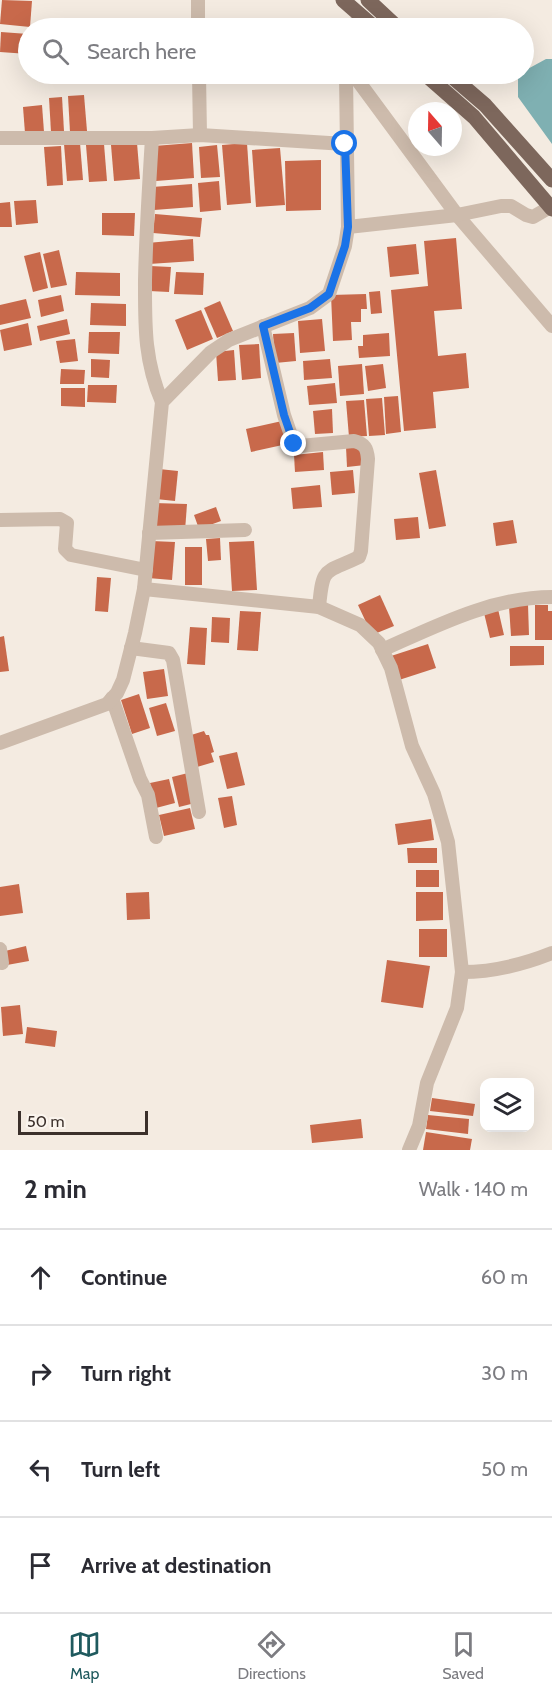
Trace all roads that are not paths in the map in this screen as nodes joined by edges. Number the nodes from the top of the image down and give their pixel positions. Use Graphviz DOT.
graph roads {
  1 [pos="198,0"];
  2 [pos="343,0"];
  3 [pos="368,0"];
  4 [pos="198,18"];
  5 [pos="354,18"];
  6 [pos="387,18"];
  7 [pos="199,84"];
  8 [pos="345,84"];
  9 [pos="360,84"];
  10 [pos="436,84"];
  11 [pos="460,84"];
  12 [pos="200,135"];
  13 [pos="0,138"];
  14 [pos="152,138"];
  15 [pos="345,144"];
  16 [pos="552,180"];
  17 [pos="551,207"];
  18 [pos="457,215"];
  19 [pos="348,227"];
  20 [pos="263,326"];
  21 [pos="552,326"];
  22 [pos="162,402"];
  23 [pos="0,520"];
  24 [pos="245,530"];
  25 [pos="149,533"];
  26 [pos="146,570"];
  27 [pos="144,589"];
  28 [pos="552,597"];
  29 [pos="319,607"];
  30 [pos="131,648"];
  31 [pos="382,650"];
  32 [pos="112,698"];
  33 [pos="0,743"];
  34 [pos="199,812"];
  35 [pos="156,837"];
  36 [pos="552,953"];
  37 [pos="462,972"];
  38 [pos="409,1150"];
  1 -- 4 [label="street"];
  2 -- 5 [label="main road"];
  3 -- 6 [label="main road"];
  7 -- 12 [label="street"];
  8 -- 15 [label="street"];
  9 -- 18 [label="street"];
  10 -- 17 [label="main road"];
  11 -- 16 [label="main road"];
  12 -- 14 [label="street"];
  12 -- 15 [label="street"];
  13 -- 14 [label="street"];
  14 -- 22 [label="street"];
  15 -- 19 [label="street"];
  17 -- 18 [label="street"];
  18 -- 19 [label="street"];
  18 -- 21 [label="street"];
  19 -- 20 [label="street"];
  20 -- 22 [label="street"];
  20 -- 29 [label="street"];
  22 -- 25 [label="street"];
  23 -- 26 [label="street"];
  24 -- 25 [label="street"];
  25 -- 26 [label="street"];
  26 -- 27 [label="street"];
  27 -- 29 [label="street"];
  27 -- 30 [label="street"];
  28 -- 31 [label="street"];
  29 -- 31 [label="street"];
  30 -- 32 [label="street"];
  30 -- 34 [label="street"];
  31 -- 37 [label="street"];
  32 -- 33 [label="street"];
  32 -- 35 [label="street"];
  36 -- 37 [label="street"];
  37 -- 38 [label="street"];
}
